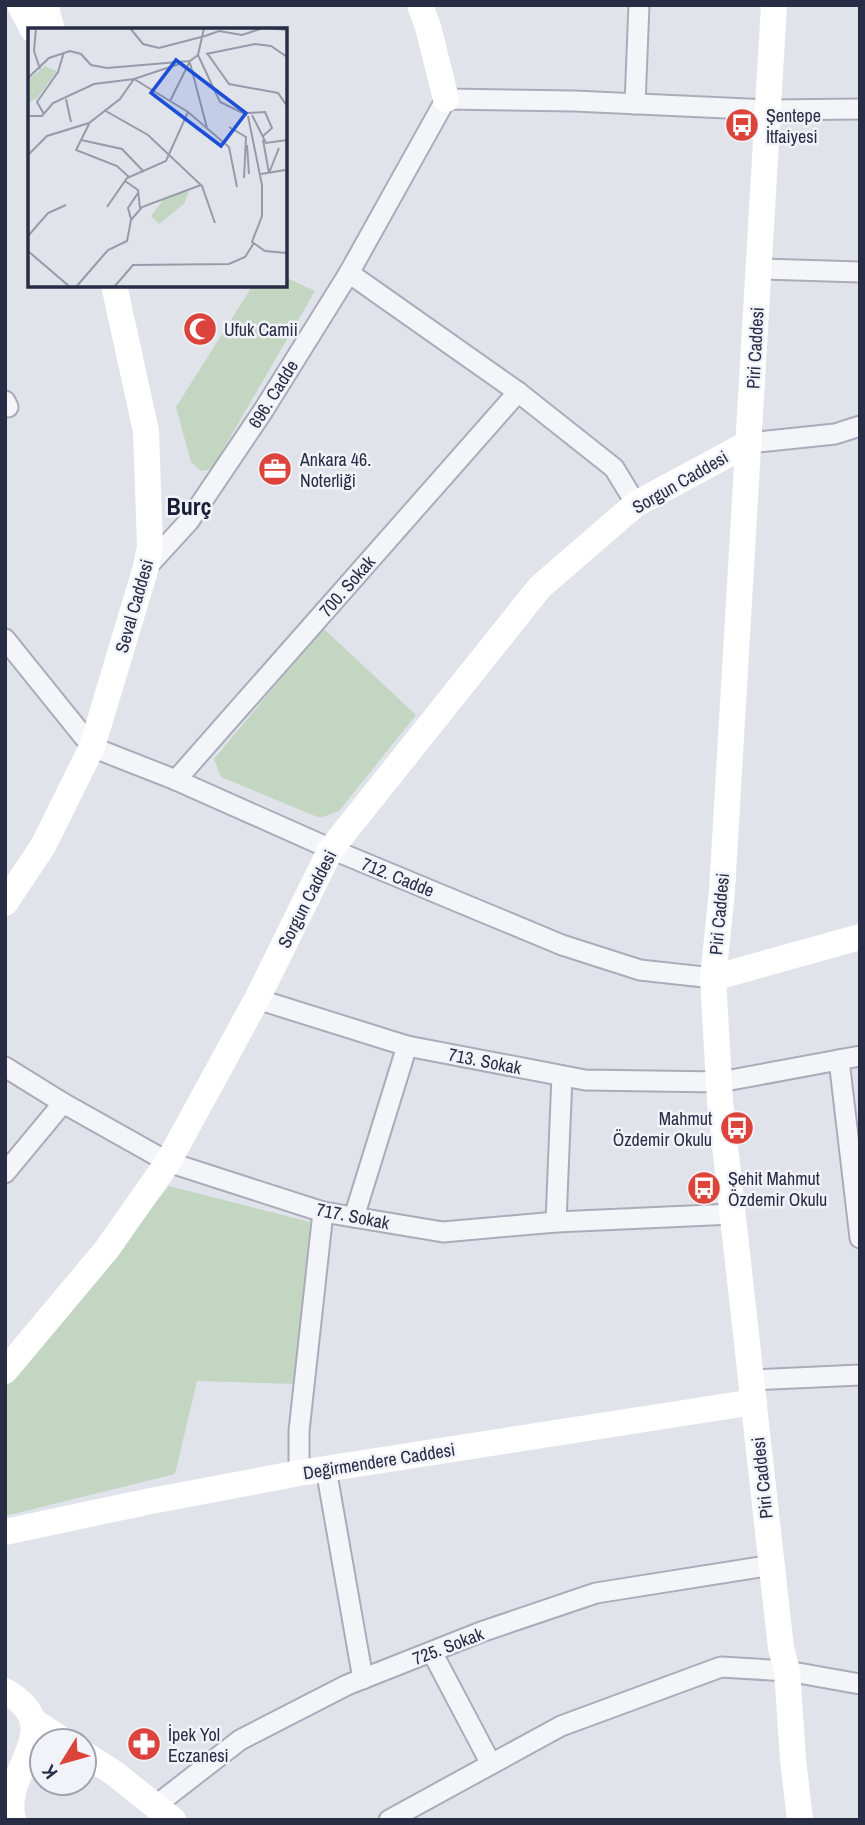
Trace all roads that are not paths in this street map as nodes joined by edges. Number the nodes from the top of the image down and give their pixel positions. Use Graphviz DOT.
graph roads {
  1 [pos="20,5"];
  2 [pos="45,5"];
  3 [pos="420,5"];
  4 [pos="639,5"];
  5 [pos="774,5"];
  6 [pos="32,28"];
  7 [pos="51,28"];
  8 [pos="446,99"];
  9 [pos="635,104"];
  10 [pos="860,109"];
  11 [pos="768,110"];
  12 [pos="759,269"];
  13 [pos="860,272"];
  14 [pos="349,273"];
  15 [pos="114,287"];
  16 [pos="518,392"];
  17 [pos="860,426"];
  18 [pos="749,443"];
  19 [pos="636,504"];
  20 [pos="146,567"];
  21 [pos="5,639"];
  22 [pos="93,747"];
  23 [pos="176,780"];
  24 [pos="331,849"];
  25 [pos="5,903"];
  26 [pos="860,937"];
  27 [pos="713,978"];
  28 [pos="257,999"];
  29 [pos="407,1046"];
  30 [pos="860,1056"];
  31 [pos="839,1060"];
  32 [pos="5,1067"];
  33 [pos="562,1076"];
  34 [pos="720,1082"];
  35 [pos="64,1103"];
  36 [pos="168,1162"];
  37 [pos="5,1173"];
  38 [pos="323,1212"];
  39 [pos="733,1214"];
  40 [pos="354,1217"];
  41 [pos="556,1222"];
  42 [pos="860,1238"];
  43 [pos="5,1371"];
  44 [pos="860,1375"];
  45 [pos="753,1391"];
  46 [pos="326,1469"];
  47 [pos="299,1473"];
  48 [pos="5,1532"];
  49 [pos="772,1565"];
  50 [pos="432,1652"];
  51 [pos="787,1671"];
  52 [pos="363,1679"];
  53 [pos="860,1684"];
  54 [pos="5,1691"];
  55 [pos="32,1720"];
  56 [pos="43,1727"];
  57 [pos="98,1763"];
  58 [pos="491,1764"];
  59 [pos="13,1766"];
  60 [pos="164,1813"];
  61 [pos="13,1820"];
  62 [pos="389,1820"];
  63 [pos="800,1820"];
  1 -- 6 [label="street"];
  2 -- 7 [label="street"];
  3 -- 8 [label="street"];
  4 -- 9 [label="street"];
  5 -- 11 [label="street, Piri Caddesi"];
  8 -- 9 [label="street"];
  8 -- 14 [label="street, 696. Cadde"];
  9 -- 11 [label="street"];
  10 -- 11 [label="street"];
  11 -- 12 [label="street, Piri Caddesi"];
  12 -- 13 [label="street"];
  12 -- 18 [label="street, Piri Caddesi"];
  14 -- 16 [label="street"];
  14 -- 20 [label="street, 696. Cadde"];
  15 -- 20 [label="street, Seval Caddesi"];
  16 -- 19 [label="street"];
  16 -- 23 [label="street, 700. Sokak"];
  17 -- 18 [label="street"];
  18 -- 19 [label="street, Sorgun Caddesi"];
  18 -- 27 [label="street, Piri Caddesi"];
  19 -- 24 [label="street, Sorgun Caddesi"];
  20 -- 22 [label="street, Seval Caddesi"];
  21 -- 22 [label="street"];
  22 -- 23 [label="street, 712. Cadde"];
  22 -- 25 [label="street, Seval Caddesi"];
  23 -- 24 [label="street, 712. Cadde"];
  24 -- 27 [label="street, 712. Cadde"];
  24 -- 28 [label="street, Sorgun Caddesi"];
  26 -- 27 [label="street"];
  27 -- 34 [label="street, Piri Caddesi"];
  28 -- 29 [label="street, 713. Sokak"];
  28 -- 36 [label="street, Sorgun Caddesi"];
  29 -- 33 [label="street, 713. Sokak"];
  29 -- 40 [label="street"];
  30 -- 31 [label="street, 713. Sokak"];
  31 -- 34 [label="street, 713. Sokak"];
  31 -- 42 [label="street"];
  32 -- 35 [label="street, 717. Sokak"];
  33 -- 34 [label="street, 713. Sokak"];
  33 -- 41 [label="street"];
  34 -- 39 [label="street, Piri Caddesi"];
  35 -- 36 [label="street, 717. Sokak"];
  35 -- 37 [label="street"];
  36 -- 38 [label="street, 717. Sokak"];
  36 -- 43 [label="street, Sorgun Caddesi"];
  38 -- 40 [label="street, 717. Sokak"];
  38 -- 47 [label="street"];
  39 -- 41 [label="street, 717. Sokak"];
  39 -- 45 [label="street, Piri Caddesi"];
  40 -- 41 [label="street, 717. Sokak"];
  44 -- 45 [label="street"];
  45 -- 46 [label="street, Değirmendere Caddesi"];
  45 -- 49 [label="street, Piri Caddesi"];
  46 -- 47 [label="street, Değirmendere Caddesi"];
  46 -- 52 [label="street"];
  47 -- 48 [label="street, Değirmendere Caddesi"];
  49 -- 50 [label="street, 725. Sokak"];
  49 -- 51 [label="street, Piri Caddesi"];
  50 -- 52 [label="street, 725. Sokak"];
  50 -- 58 [label="street"];
  51 -- 53 [label="street"];
  51 -- 58 [label="street"];
  51 -- 63 [label="street, Piri Caddesi"];
  52 -- 60 [label="street, 725. Sokak"];
  54 -- 55 [label="street"];
  55 -- 56 [label="street"];
  55 -- 59 [label="street"];
  57 -- 60 [label="street"];
  58 -- 62 [label="street"];
  59 -- 61 [label="street"];
}
